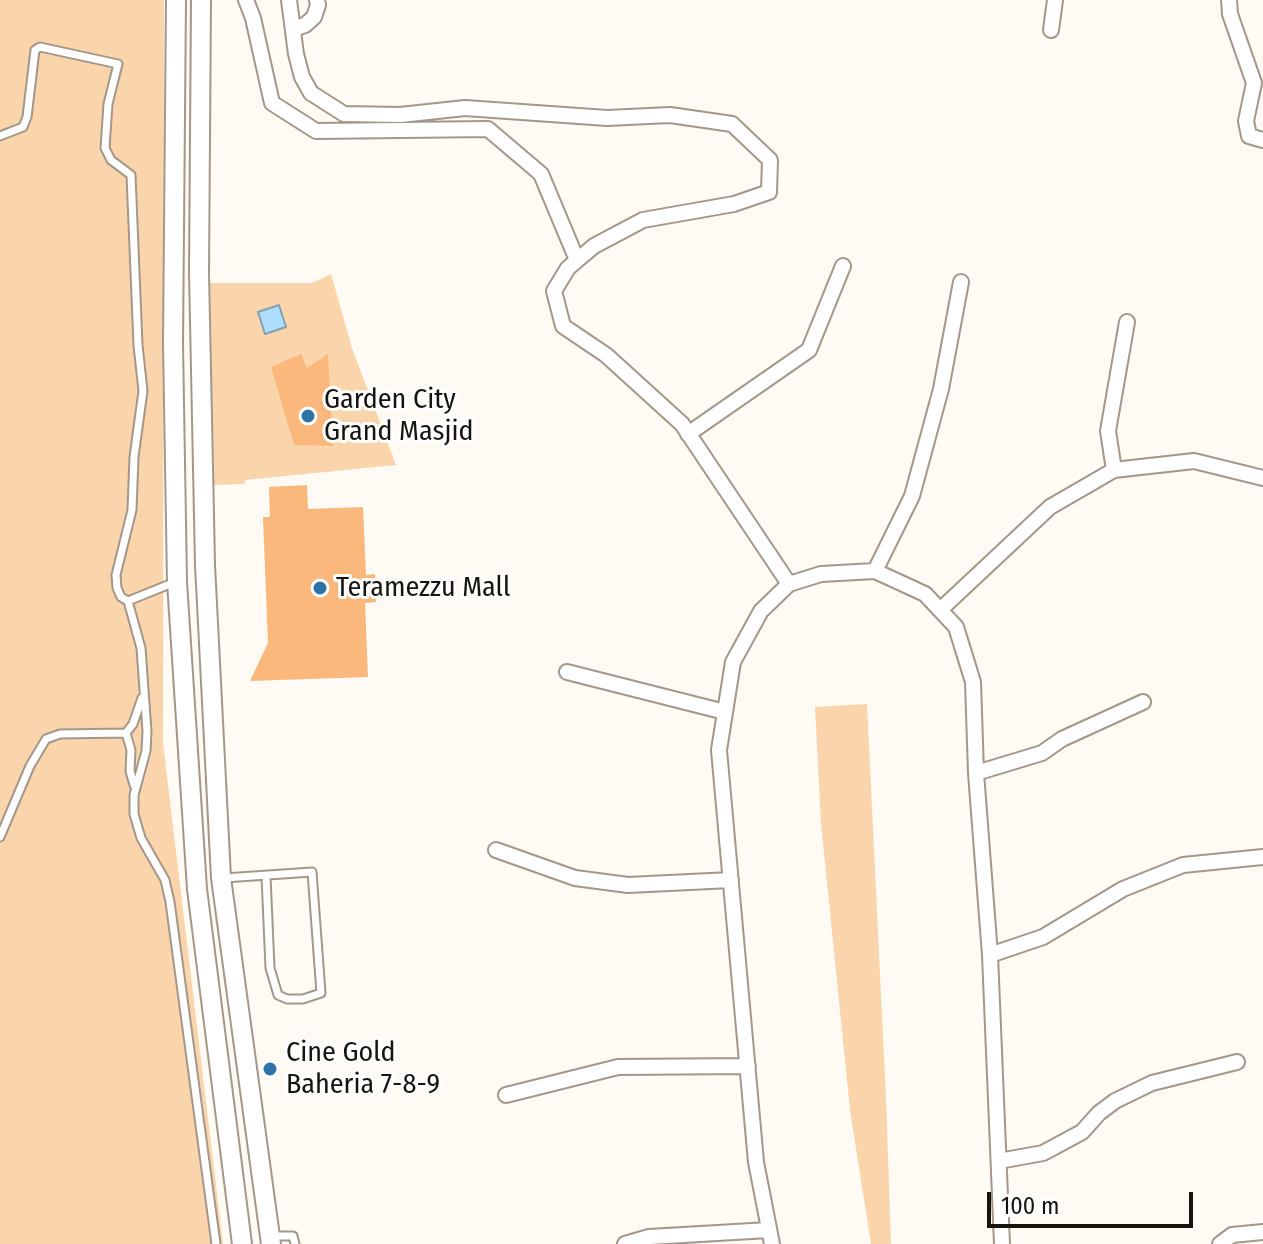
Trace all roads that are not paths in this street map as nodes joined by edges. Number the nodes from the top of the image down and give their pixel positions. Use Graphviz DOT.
graph roads {
  1 [pos="176,0"];
  2 [pos="201,0"];
  3 [pos="246,0"];
  4 [pos="289,0"];
  5 [pos="317,0"];
  6 [pos="1055,0"];
  7 [pos="1229,0"];
  8 [pos="293,29"];
  9 [pos="1051,30"];
  10 [pos="1259,84"];
  11 [pos="0,136"];
  12 [pos="1263,140"];
  13 [pos="577,260"];
  14 [pos="843,266"];
  15 [pos="961,282"];
  16 [pos="1127,322"];
  17 [pos="688,434"];
  18 [pos="1114,470"];
  19 [pos="1263,478"];
  20 [pos="875,571"];
  21 [pos="177,582"];
  22 [pos="789,584"];
  23 [pos="128,601"];
  24 [pos="940,610"];
  25 [pos="567,672"];
  26 [pos="143,695"];
  27 [pos="1143,702"];
  28 [pos="725,712"];
  29 [pos="126,733"];
  30 [pos="976,773"];
  31 [pos="135,788"];
  32 [pos="0,837"];
  33 [pos="496,850"];
  34 [pos="1263,857"];
  35 [pos="266,876"];
  36 [pos="221,878"];
  37 [pos="731,880"];
  38 [pos="990,955"];
  39 [pos="235,984"];
  40 [pos="209,989"];
  41 [pos="1237,1062"];
  42 [pos="748,1066"];
  43 [pos="506,1095"];
  44 [pos="999,1161"];
  45 [pos="1263,1232"];
  46 [pos="771,1237"];
  47 [pos="271,1240"];
  48 [pos="216,1244"];
  49 [pos="242,1244"];
  50 [pos="295,1244"];
  51 [pos="625,1244"];
  52 [pos="1002,1244"];
  53 [pos="1220,1244"];
  1 -- 21 [label="street"];
  2 -- 36 [label="street"];
  3 -- 13 [label="street"];
  4 -- 8 [label="street"];
  5 -- 8 [label="street"];
  6 -- 9 [label="street"];
  7 -- 10 [label="street"];
  8 -- 13 [label="street"];
  10 -- 12 [label="street"];
  11 -- 23 [label="lane"];
  13 -- 17 [label="street"];
  14 -- 17 [label="street"];
  15 -- 20 [label="street"];
  16 -- 18 [label="street"];
  17 -- 22 [label="street"];
  18 -- 19 [label="street"];
  18 -- 24 [label="street"];
  20 -- 22 [label="street"];
  20 -- 24 [label="street"];
  21 -- 23 [label="lane"];
  21 -- 40 [label="street"];
  22 -- 28 [label="street"];
  23 -- 26 [label="lane"];
  24 -- 30 [label="street"];
  25 -- 28 [label="street"];
  26 -- 29 [label="lane"];
  26 -- 31 [label="lane"];
  27 -- 30 [label="street"];
  28 -- 37 [label="street"];
  29 -- 31 [label="lane"];
  29 -- 32 [label="lane"];
  30 -- 38 [label="street"];
  31 -- 48 [label="lane"];
  33 -- 37 [label="street"];
  34 -- 38 [label="street"];
  35 -- 35 [label="lane"];
  35 -- 36 [label="lane"];
  36 -- 39 [label="street"];
  37 -- 42 [label="street"];
  38 -- 44 [label="street"];
  39 -- 40 [label="street"];
  39 -- 47 [label="street"];
  40 -- 49 [label="street"];
  41 -- 44 [label="street"];
  42 -- 43 [label="street"];
  42 -- 46 [label="street"];
  44 -- 52 [label="street"];
  45 -- 53 [label="street"];
  46 -- 51 [label="street"];
  47 -- 50 [label="lane"];
}
